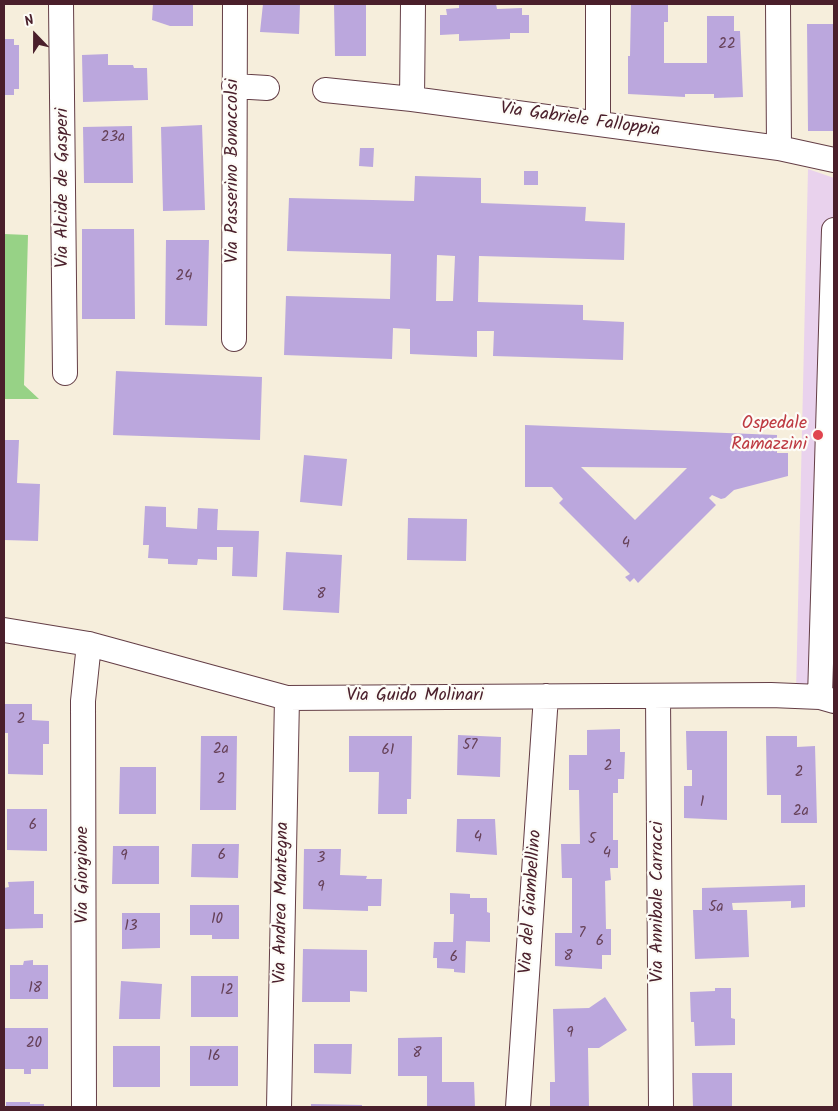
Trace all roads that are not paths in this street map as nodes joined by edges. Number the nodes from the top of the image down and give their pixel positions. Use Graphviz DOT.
graph roads {
  1 [pos="61,4"];
  2 [pos="235,4"];
  3 [pos="413,4"];
  4 [pos="598,4"];
  5 [pos="778,4"];
  6 [pos="234,86"];
  7 [pos="267,88"];
  8 [pos="325,90"];
  9 [pos="412,99"];
  10 [pos="598,124"];
  11 [pos="779,148"];
  12 [pos="834,160"];
  13 [pos="834,230"];
  14 [pos="234,339"];
  15 [pos="65,373"];
  16 [pos="4,630"];
  17 [pos="89,644"];
  18 [pos="546,696"];
  19 [pos="658,696"];
  20 [pos="287,698"];
  21 [pos="827,699"];
  22 [pos="84,1107"];
  23 [pos="278,1107"];
  24 [pos="518,1107"];
  25 [pos="661,1107"];
  1 -- 15 [label="street, Via Alcide de Gasperi"];
  2 -- 6 [label="street, Via Passerino Bonaccolsi"];
  3 -- 9 [label="street"];
  4 -- 10 [label="street"];
  5 -- 11 [label="street"];
  6 -- 7 [label="street"];
  6 -- 14 [label="street, Via Passerino Bonaccolsi"];
  8 -- 9 [label="street, Via Gabriele Falloppia"];
  9 -- 10 [label="street, Via Gabriele Falloppia"];
  10 -- 11 [label="street, Via Gabriele Falloppia"];
  11 -- 12 [label="street, Via Gabriele Falloppia"];
  13 -- 21 [label="street"];
  16 -- 17 [label="street, Via Guido Molinari"];
  17 -- 20 [label="street, Via Guido Molinari"];
  17 -- 22 [label="street, Via Giorgione"];
  18 -- 19 [label="street, Via Guido Molinari"];
  18 -- 20 [label="street, Via Guido Molinari"];
  18 -- 24 [label="street, Via del Giambellino"];
  19 -- 21 [label="street, Via Guido Molinari"];
  19 -- 25 [label="street, Via Annibale Carracci"];
  20 -- 23 [label="street, Via Andrea Mantegna"];
}
